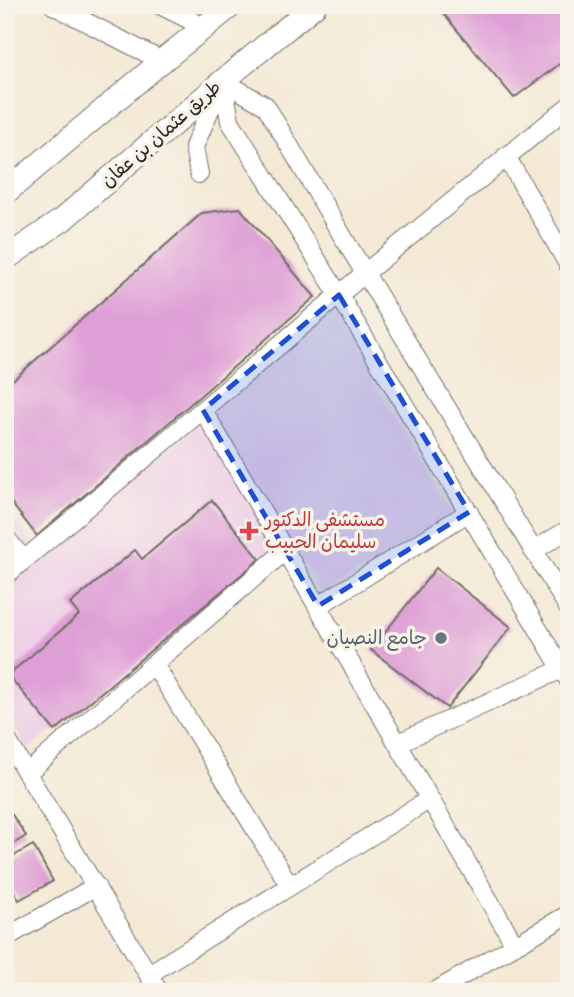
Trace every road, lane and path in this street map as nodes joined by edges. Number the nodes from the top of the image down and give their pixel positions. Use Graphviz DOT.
graph roads {
  1 [pos="53,5"];
  2 [pos="160,5"];
  3 [pos="232,5"];
  4 [pos="315,5"];
  5 [pos="206,28"];
  6 [pos="162,61"];
  7 [pos="223,80"];
  8 [pos="569,106"];
  9 [pos="506,156"];
  10 [pos="199,174"];
  11 [pos="5,193"];
  12 [pos="5,259"];
  13 [pos="569,265"];
  14 [pos="365,273"];
  15 [pos="339,295"];
  16 [pos="203,410"];
  17 [pos="469,512"];
  18 [pos="569,528"];
  19 [pos="5,537"];
  20 [pos="285,551"];
  21 [pos="533,551"];
  22 [pos="24,561"];
  23 [pos="5,576"];
  24 [pos="318,606"];
  25 [pos="569,609"];
  26 [pos="154,664"];
  27 [pos="565,675"];
  28 [pos="5,737"];
  29 [pos="398,743"];
  30 [pos="27,773"];
  31 [pos="430,799"];
  32 [pos="96,886"];
  33 [pos="290,886"];
  34 [pos="569,914"];
  35 [pos="5,938"];
  36 [pos="515,945"];
  37 [pos="149,974"];
  38 [pos="159,992"];
  39 [pos="434,992"];
  1 -- 6 [label="street"];
  2 -- 5 [label="street"];
  3 -- 5 [label="main road"];
  4 -- 7 [label="main road, طريق عثمان بن عفان"];
  5 -- 6 [label="main road"];
  6 -- 11 [label="main road"];
  7 -- 10 [label="street"];
  7 -- 12 [label="main road, طريق عثمان بن عفان"];
  7 -- 14 [label="street"];
  7 -- 15 [label="street"];
  8 -- 9 [label="street"];
  9 -- 13 [label="street"];
  9 -- 14 [label="street"];
  14 -- 15 [label="street"];
  14 -- 21 [label="street"];
  15 -- 16 [label="street"];
  15 -- 17 [label="street"];
  16 -- 20 [label="street"];
  16 -- 22 [label="street"];
  17 -- 24 [label="street"];
  17 -- 27 [label="street"];
  18 -- 21 [label="street"];
  19 -- 22 [label="street"];
  20 -- 24 [label="street"];
  20 -- 26 [label="street"];
  21 -- 25 [label="street"];
  22 -- 23 [label="street"];
  24 -- 29 [label="street"];
  26 -- 30 [label="street"];
  26 -- 33 [label="street"];
  27 -- 29 [label="street"];
  28 -- 30 [label="street"];
  29 -- 31 [label="street"];
  30 -- 32 [label="street"];
  31 -- 33 [label="street"];
  31 -- 36 [label="street"];
  32 -- 35 [label="street"];
  32 -- 37 [label="street"];
  33 -- 37 [label="street"];
  34 -- 36 [label="street"];
  36 -- 39 [label="street"];
  37 -- 38 [label="street"];
}
